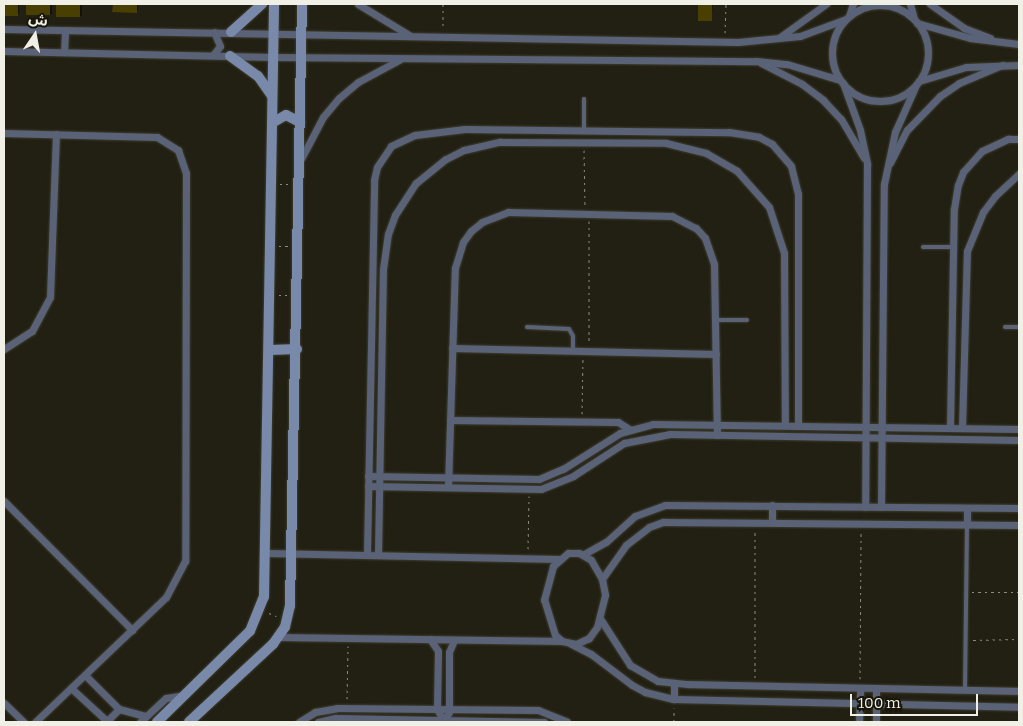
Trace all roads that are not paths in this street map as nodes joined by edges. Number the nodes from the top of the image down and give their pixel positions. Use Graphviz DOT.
graph roads {
  1 [pos="262,4"];
  2 [pos="274,4"];
  3 [pos="302,4"];
  4 [pos="358,4"];
  5 [pos="826,4"];
  6 [pos="853,4"];
  7 [pos="910,4"];
  8 [pos="930,4"];
  9 [pos="848,17"];
  10 [pos="916,21"];
  11 [pos="4,29"];
  12 [pos="65,30"];
  13 [pos="214,32"];
  14 [pos="231,32"];
  15 [pos="273,33"];
  16 [pos="302,33"];
  17 [pos="412,36"];
  18 [pos="775,40"];
  19 [pos="1010,44"];
  20 [pos="1019,44"];
  21 [pos="4,51"];
  22 [pos="64,52"];
  23 [pos="213,55"];
  24 [pos="230,56"];
  25 [pos="272,58"];
  26 [pos="301,58"];
  27 [pos="401,59"];
  28 [pos="756,60"];
  29 [pos="1019,64"];
  30 [pos="1002,65"];
  31 [pos="842,82"];
  32 [pos="917,83"];
  33 [pos="272,97"];
  34 [pos="584,99"];
  35 [pos="300,122"];
  36 [pos="272,123"];
  37 [pos="483,130"];
  38 [pos="584,131"];
  39 [pos="4,133"];
  40 [pos="56,134"];
  41 [pos="1019,139"];
  42 [pos="584,142"];
  43 [pos="483,144"];
  44 [pos="300,162"];
  45 [pos="867,164"];
  46 [pos="886,172"];
  47 [pos="1019,174"];
  48 [pos="954,247"];
  49 [pos="922,248"];
  50 [pos="954,263"];
  51 [pos="966,263"];
  52 [pos="785,266"];
  53 [pos="798,266"];
  54 [pos="715,320"];
  55 [pos="747,320"];
  56 [pos="527,327"];
  57 [pos="1005,327"];
  58 [pos="1019,327"];
  59 [pos="452,348"];
  60 [pos="4,349"];
  61 [pos="297,349"];
  62 [pos="270,350"];
  63 [pos="573,351"];
  64 [pos="716,354"];
  65 [pos="450,420"];
  66 [pos="717,424"];
  67 [pos="785,425"];
  68 [pos="798,426"];
  69 [pos="866,427"];
  70 [pos="882,427"];
  71 [pos="950,428"];
  72 [pos="962,428"];
  73 [pos="629,429"];
  74 [pos="1019,429"];
  75 [pos="717,435"];
  76 [pos="866,438"];
  77 [pos="882,438"];
  78 [pos="1019,440"];
  79 [pos="368,476"];
  80 [pos="379,476"];
  81 [pos="448,478"];
  82 [pos="368,486"];
  83 [pos="379,486"];
  84 [pos="448,487"];
  85 [pos="4,501"];
  86 [pos="772,505"];
  87 [pos="865,507"];
  88 [pos="881,507"];
  89 [pos="966,508"];
  90 [pos="1019,508"];
  91 [pos="772,521"];
  92 [pos="966,524"];
  93 [pos="1019,525"];
  94 [pos="267,553"];
  95 [pos="293,553"];
  96 [pos="366,554"];
  97 [pos="378,554"];
  98 [pos="584,554"];
  99 [pos="558,559"];
  100 [pos="602,579"];
  101 [pos="601,620"];
  102 [pos="132,630"];
  103 [pos="279,637"];
  104 [pos="430,639"];
  105 [pos="454,640"];
  106 [pos="562,641"];
  107 [pos="571,644"];
  108 [pos="84,675"];
  109 [pos="674,684"];
  110 [pos="71,688"];
  111 [pos="860,688"];
  112 [pos="876,689"];
  113 [pos="965,692"];
  114 [pos="1019,692"];
  115 [pos="185,695"];
  116 [pos="674,699"];
  117 [pos="4,703"];
  118 [pos="860,703"];
  119 [pos="876,703"];
  120 [pos="1019,706"];
  121 [pos="119,709"];
  122 [pos="326,709"];
  123 [pos="437,709"];
  124 [pos="449,709"];
  125 [pos="146,716"];
  126 [pos="328,719"];
  127 [pos="163,720"];
  128 [pos="364,720"];
  129 [pos="377,721"];
  130 [pos="443,721"];
  131 [pos="24,722"];
  132 [pos="35,722"];
  133 [pos="108,722"];
  134 [pos="140,722"];
  135 [pos="189,722"];
  136 [pos="299,722"];
  137 [pos="318,722"];
  138 [pos="544,722"];
  139 [pos="567,722"];
  140 [pos="860,722"];
  141 [pos="876,722"];
  1 -- 14 [label="street"];
  2 -- 15 [label="street"];
  3 -- 16 [label="street"];
  4 -- 17 [label="street"];
  5 -- 18 [label="street"];
  6 -- 9 [label="street"];
  7 -- 10 [label="street"];
  8 -- 19 [label="street"];
  9 -- 10 [label="street"];
  9 -- 18 [label="street"];
  9 -- 31 [label="street"];
  10 -- 19 [label="street"];
  10 -- 32 [label="street"];
  11 -- 12 [label="street"];
  12 -- 13 [label="street"];
  12 -- 22 [label="street"];
  13 -- 14 [label="street"];
  13 -- 23 [label="street"];
  14 -- 15 [label="street"];
  15 -- 16 [label="street"];
  15 -- 25 [label="street"];
  16 -- 17 [label="street"];
  16 -- 26 [label="street"];
  17 -- 18 [label="street"];
  19 -- 20 [label="street"];
  21 -- 22 [label="street"];
  22 -- 23 [label="street"];
  23 -- 24 [label="street"];
  24 -- 25 [label="street"];
  24 -- 33 [label="street"];
  25 -- 26 [label="street"];
  25 -- 33 [label="street"];
  26 -- 27 [label="street"];
  26 -- 35 [label="street"];
  27 -- 28 [label="street"];
  27 -- 44 [label="street"];
  28 -- 31 [label="street"];
  28 -- 45 [label="street"];
  29 -- 30 [label="street"];
  30 -- 32 [label="street"];
  30 -- 46 [label="street"];
  31 -- 32 [label="street"];
  31 -- 45 [label="street"];
  32 -- 46 [label="street"];
  33 -- 36 [label="street"];
  34 -- 38 [label="lane"];
  35 -- 36 [label="street"];
  35 -- 44 [label="street"];
  36 -- 62 [label="street"];
  37 -- 38 [label="street"];
  37 -- 43 [label="street"];
  37 -- 79 [label="street"];
  38 -- 42 [label="street"];
  38 -- 53 [label="street"];
  39 -- 40 [label="street"];
  40 -- 60 [label="street"];
  40 -- 102 [label="street"];
  41 -- 48 [label="street"];
  42 -- 43 [label="street"];
  42 -- 52 [label="street"];
  43 -- 80 [label="street"];
  44 -- 61 [label="street"];
  45 -- 69 [label="street"];
  46 -- 70 [label="street"];
  47 -- 51 [label="street"];
  48 -- 49 [label="lane"];
  48 -- 50 [label="street"];
  50 -- 51 [label="street"];
  50 -- 71 [label="street"];
  51 -- 72 [label="street"];
  52 -- 53 [label="street"];
  52 -- 67 [label="street"];
  53 -- 68 [label="street"];
  54 -- 55 [label="lane"];
  54 -- 59 [label="street"];
  54 -- 64 [label="street"];
  56 -- 63 [label="lane"];
  57 -- 58 [label="lane"];
  59 -- 63 [label="street"];
  59 -- 65 [label="street"];
  61 -- 62 [label="street"];
  61 -- 95 [label="street"];
  62 -- 94 [label="street"];
  63 -- 64 [label="street"];
  64 -- 66 [label="street"];
  65 -- 73 [label="street"];
  65 -- 81 [label="street"];
  66 -- 67 [label="street"];
  66 -- 73 [label="street"];
  66 -- 75 [label="street"];
  67 -- 68 [label="street"];
  68 -- 69 [label="street"];
  69 -- 70 [label="street"];
  69 -- 76 [label="street"];
  70 -- 71 [label="street"];
  70 -- 77 [label="street"];
  71 -- 72 [label="street"];
  72 -- 74 [label="street"];
  73 -- 81 [label="street"];
  75 -- 76 [label="street"];
  75 -- 84 [label="street"];
  76 -- 77 [label="street"];
  76 -- 87 [label="street"];
  77 -- 78 [label="street"];
  77 -- 88 [label="street"];
  79 -- 80 [label="street"];
  79 -- 82 [label="street"];
  80 -- 81 [label="street"];
  80 -- 83 [label="street"];
  81 -- 84 [label="street"];
  82 -- 83 [label="street"];
  82 -- 96 [label="street"];
  83 -- 84 [label="street"];
  83 -- 97 [label="street"];
  85 -- 102 [label="street"];
  86 -- 87 [label="street"];
  86 -- 91 [label="street"];
  86 -- 98 [label="street"];
  87 -- 88 [label="street"];
  88 -- 89 [label="street"];
  89 -- 90 [label="street"];
  89 -- 92 [label="street"];
  91 -- 92 [label="street"];
  91 -- 100 [label="street"];
  92 -- 93 [label="street"];
  92 -- 113 [label="lane"];
  94 -- 95 [label="street"];
  94 -- 115 [label="street"];
  95 -- 96 [label="street"];
  95 -- 103 [label="street"];
  96 -- 97 [label="street"];
  97 -- 99 [label="street"];
  98 -- 99 [label="street"];
  98 -- 100 [label="street"];
  99 -- 106 [label="street"];
  100 -- 101 [label="street"];
  101 -- 107 [label="street"];
  101 -- 109 [label="street"];
  102 -- 108 [label="street"];
  103 -- 104 [label="street"];
  103 -- 135 [label="street"];
  104 -- 105 [label="street"];
  104 -- 123 [label="street"];
  105 -- 106 [label="street"];
  105 -- 124 [label="street"];
  106 -- 107 [label="street"];
  107 -- 116 [label="street"];
  108 -- 110 [label="street"];
  108 -- 121 [label="street"];
  109 -- 111 [label="street"];
  109 -- 116 [label="street"];
  110 -- 132 [label="street"];
  110 -- 133 [label="street"];
  111 -- 112 [label="street"];
  111 -- 118 [label="street"];
  112 -- 113 [label="street"];
  112 -- 119 [label="street"];
  113 -- 114 [label="street"];
  115 -- 125 [label="street"];
  115 -- 127 [label="street"];
  116 -- 118 [label="street"];
  117 -- 131 [label="street"];
  118 -- 119 [label="street"];
  118 -- 140 [label="street"];
  119 -- 120 [label="street"];
  119 -- 141 [label="street"];
  121 -- 125 [label="street"];
  121 -- 133 [label="street"];
  122 -- 123 [label="street"];
  122 -- 126 [label="street"];
  122 -- 136 [label="street"];
  123 -- 124 [label="street"];
  123 -- 130 [label="street"];
  124 -- 130 [label="street"];
  124 -- 139 [label="street"];
  125 -- 134 [label="street"];
  126 -- 128 [label="street"];
  126 -- 137 [label="street"];
  128 -- 129 [label="street"];
  129 -- 130 [label="street"];
  130 -- 138 [label="street"];
}
